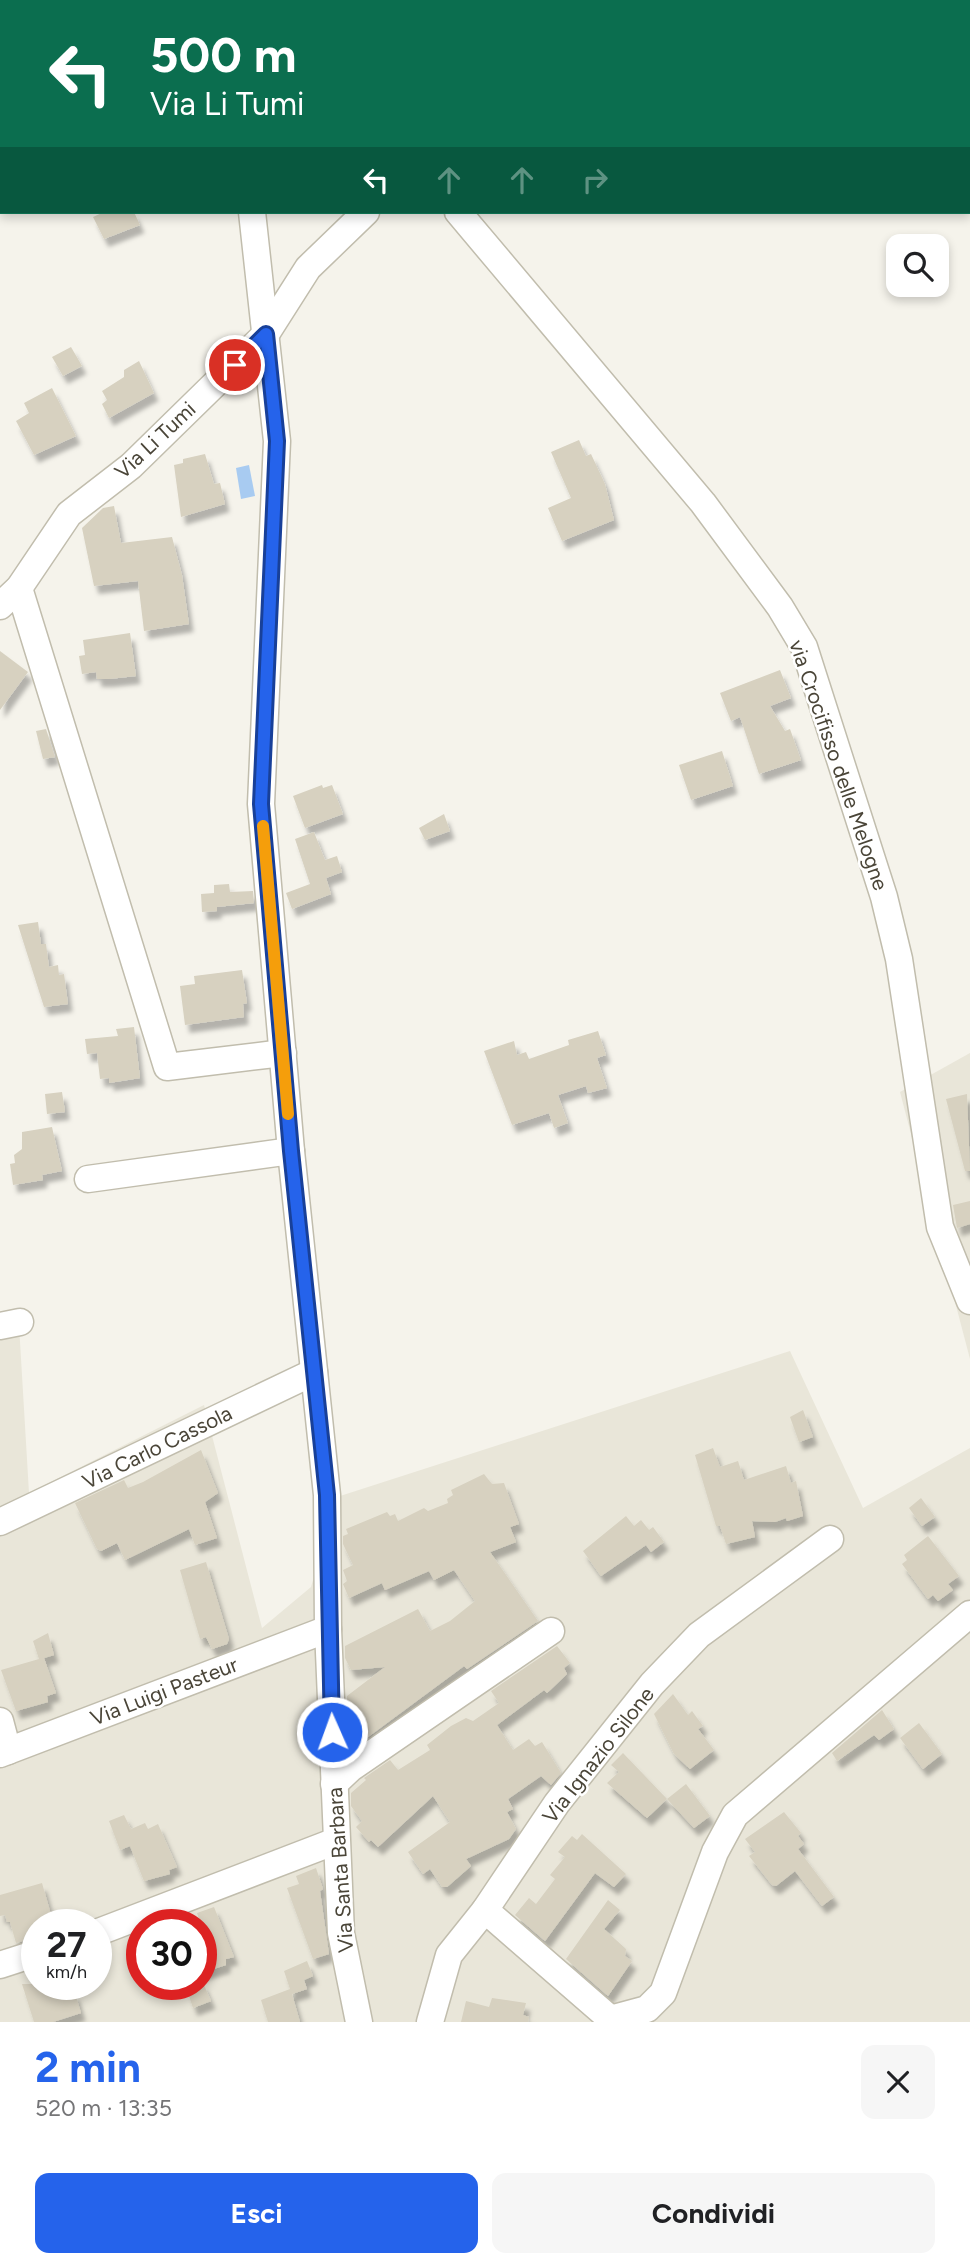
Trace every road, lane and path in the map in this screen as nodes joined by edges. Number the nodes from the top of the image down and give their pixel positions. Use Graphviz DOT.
graph roads {
  1 [pos="252,214"];
  2 [pos="364,214"];
  3 [pos="460,214"];
  4 [pos="266,334"];
  5 [pos="9,597"];
  6 [pos="283,1053"];
  7 [pos="291,1151"];
  8 [pos="88,1179"];
  9 [pos="970,1301"];
  10 [pos="314,1371"];
  11 [pos="0,1522"];
  12 [pos="830,1539"];
  13 [pos="970,1614"];
  14 [pos="328,1629"];
  15 [pos="551,1631"];
  16 [pos="0,1721"];
  17 [pos="4,1752"];
  18 [pos="334,1784"];
  19 [pos="335,1841"];
  20 [pos="485,1910"];
  21 [pos="112,1927"];
  22 [pos="21,1958"];
  23 [pos="0,1965"];
  24 [pos="612,2020"];
  25 [pos="359,2022"];
  26 [pos="430,2022"];
  1 -- 4 [label="street, Via Santa Barbara"];
  2 -- 4 [label="street, Via Li Tumi"];
  3 -- 9 [label="street, via Crocifisso delle Melogne"];
  4 -- 5 [label="street, Via Li Tumi"];
  4 -- 6 [label="street, Via Santa Barbara"];
  5 -- 6 [label="street"];
  6 -- 7 [label="street, Via Santa Barbara"];
  7 -- 8 [label="street"];
  7 -- 10 [label="street, Via Santa Barbara"];
  10 -- 11 [label="street, Via Carlo Cassola"];
  10 -- 14 [label="street, Via Santa Barbara"];
  12 -- 20 [label="street, Via Ignazio Silone"];
  13 -- 24 [label="street"];
  14 -- 17 [label="street, Via Luigi Pasteur"];
  14 -- 18 [label="street, Via Santa Barbara"];
  15 -- 18 [label="street"];
  16 -- 17 [label="street"];
  18 -- 19 [label="street, Via Santa Barbara"];
  19 -- 21 [label="street"];
  19 -- 25 [label="street, Via Santa Barbara"];
  20 -- 24 [label="street"];
  20 -- 26 [label="street, Via Ignazio Silone"];
  22 -- 23 [label="street"];
}
